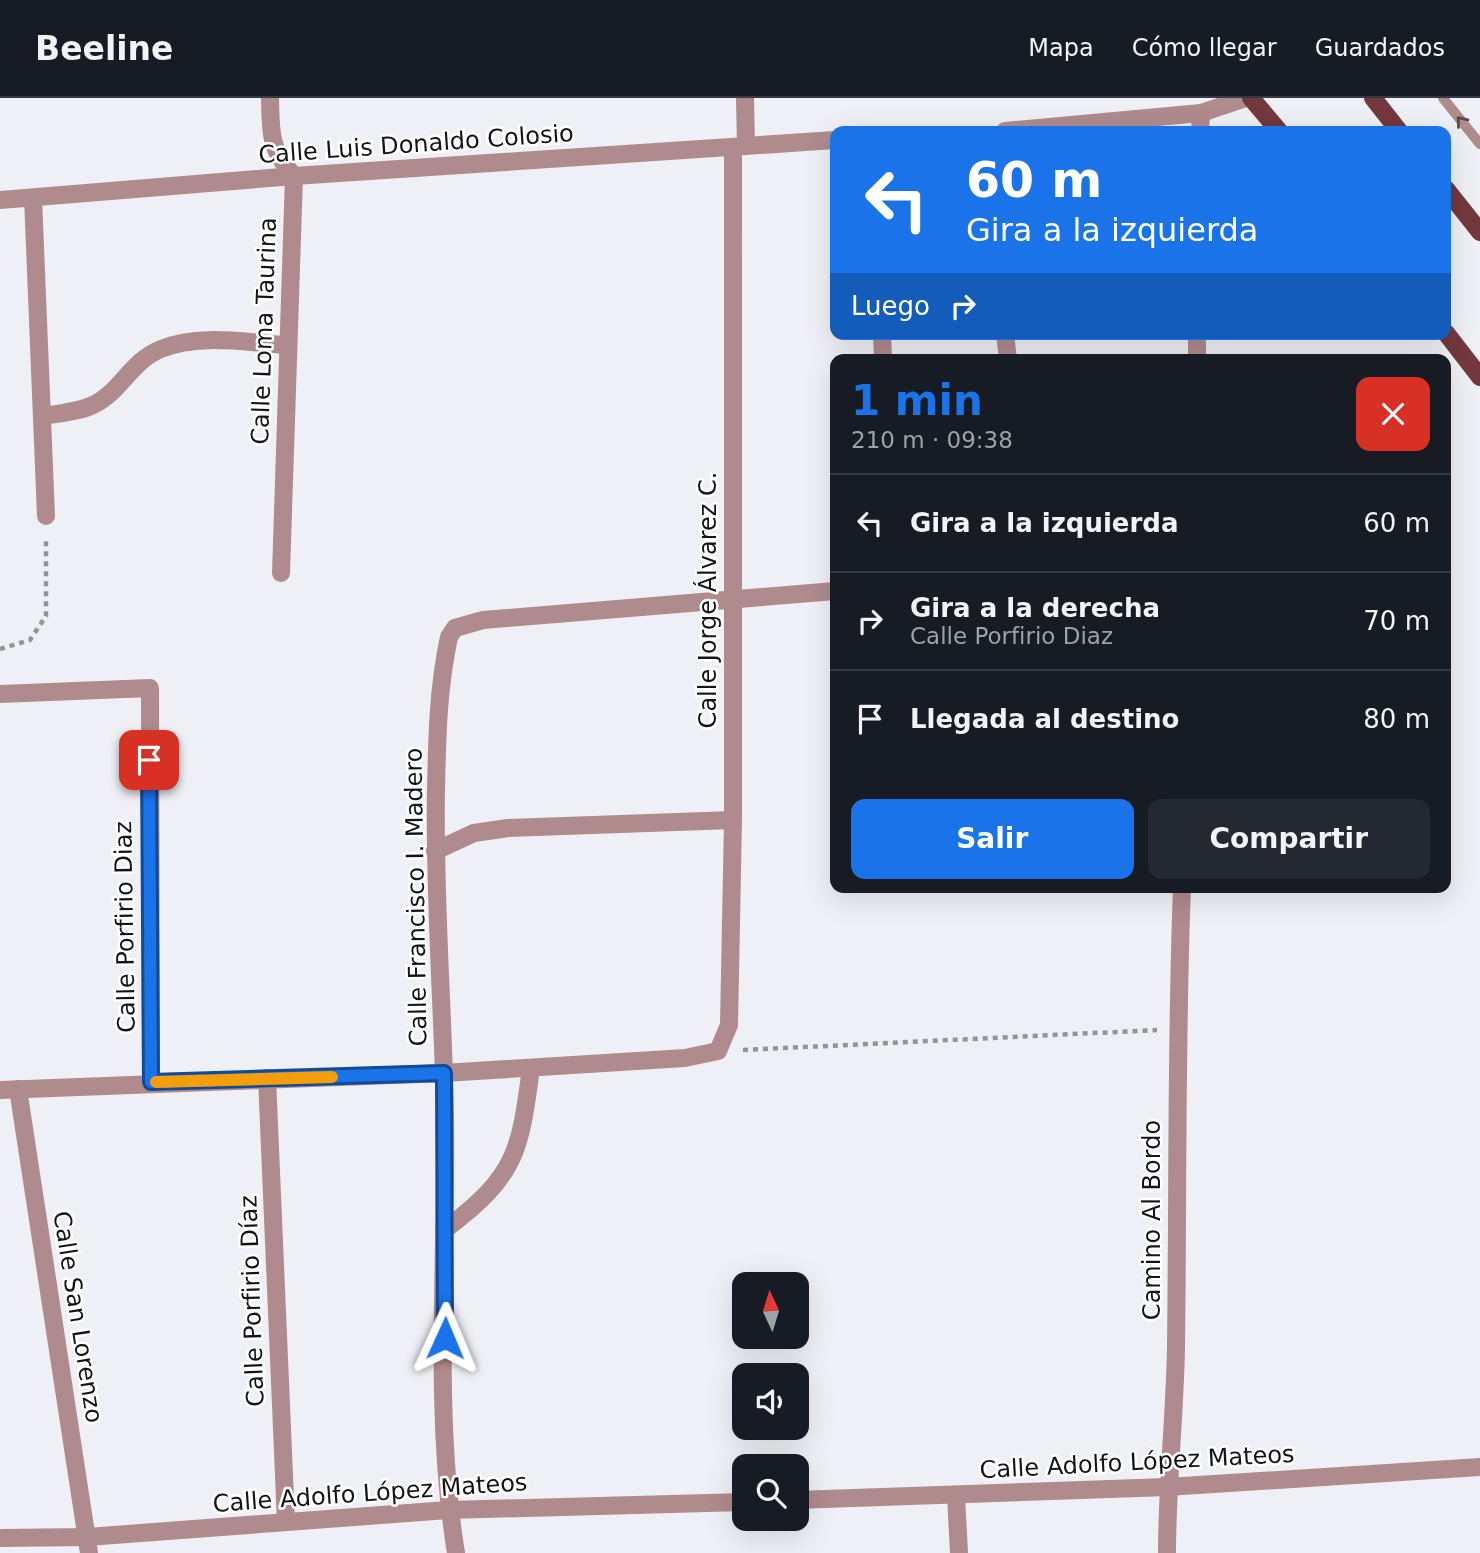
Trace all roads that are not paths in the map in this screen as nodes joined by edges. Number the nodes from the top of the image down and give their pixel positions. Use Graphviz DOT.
graph roads {
  1 [pos="271,98"];
  2 [pos="744,98"];
  3 [pos="1248,98"];
  4 [pos="1373,98"];
  5 [pos="1443,98"];
  6 [pos="1201,122"];
  7 [pos="1114,126"];
  8 [pos="1274,126"];
  9 [pos="1392,126"];
  10 [pos="830,140"];
  11 [pos="1480,144"];
  12 [pos="739,146"];
  13 [pos="294,176"];
  14 [pos="1451,196"];
  15 [pos="33,198"];
  16 [pos="0,200"];
  17 [pos="1466,215"];
  18 [pos="1451,217"];
  19 [pos="1480,232"];
  20 [pos="1451,339"];
  21 [pos="288,345"];
  22 [pos="1480,377"];
  23 [pos="43,416"];
  24 [pos="46,516"];
  25 [pos="281,573"];
  26 [pos="830,591"];
  27 [pos="733,598"];
  28 [pos="0,694"];
  29 [pos="733,820"];
  30 [pos="435,851"];
  31 [pos="1182,893"];
  32 [pos="531,1068"];
  33 [pos="444,1073"];
  34 [pos="267,1079"];
  35 [pos="151,1082"];
  36 [pos="9,1090"];
  37 [pos="447,1228"];
  38 [pos="1480,1467"];
  39 [pos="1167,1488"];
  40 [pos="956,1496"];
  41 [pos="809,1500"];
  42 [pos="732,1502"];
  43 [pos="448,1510"];
  44 [pos="286,1522"];
  45 [pos="0,1538"];
  46 [pos="88,1545"];
  47 [pos="456,1553"];
  48 [pos="959,1553"];
  49 [pos="1167,1553"];
  1 -- 13 [label="street"];
  2 -- 12 [label="street, Calle Jorge Álvarez C."];
  3 -- 6 [label="street"];
  3 -- 8 [label="main road"];
  4 -- 9 [label="main road"];
  11 -- 5 [label="lane, one-way"];
  6 -- 7 [label="street"];
  10 -- 12 [label="street, Calle Luis Donaldo Colosio"];
  12 -- 13 [label="street, Calle Luis Donaldo Colosio"];
  12 -- 27 [label="street, Calle Jorge Álvarez C."];
  13 -- 15 [label="street, Calle Luis Donaldo Colosio"];
  13 -- 21 [label="street, Calle Loma Taurina"];
  14 -- 17 [label="main road"];
  15 -- 16 [label="street, Calle Luis Donaldo Colosio"];
  15 -- 23 [label="street"];
  17 -- 18 [label="main road"];
  17 -- 19 [label="main road"];
  20 -- 22 [label="main road"];
  21 -- 23 [label="street"];
  21 -- 25 [label="street, Calle Loma Taurina"];
  23 -- 24 [label="street"];
  26 -- 27 [label="street, Calle Francisco I. Madero"];
  27 -- 29 [label="street, Calle Jorge Álvarez C."];
  27 -- 30 [label="street, Calle Francisco I. Madero"];
  28 -- 35 [label="street, Calle Porfirio Diaz"];
  29 -- 30 [label="street"];
  29 -- 32 [label="street, Calle Jorge Álvarez C."];
  30 -- 33 [label="street, Calle Francisco I. Madero"];
  31 -- 39 [label="street, Camino Al Bordo"];
  32 -- 33 [label="street"];
  32 -- 37 [label="street"];
  33 -- 34 [label="street"];
  33 -- 37 [label="street, Calle Francisco I. Madero"];
  34 -- 35 [label="street"];
  34 -- 44 [label="street, Calle Porfirio Díaz"];
  35 -- 36 [label="street"];
  36 -- 46 [label="street, Calle San Lorenzo"];
  37 -- 43 [label="street, Calle Francisco I. Madero"];
  38 -- 39 [label="street, Calle Adolfo López Mateos"];
  39 -- 40 [label="street, Calle Adolfo López Mateos"];
  39 -- 49 [label="street, Camino Al Bordo"];
  40 -- 41 [label="street, Calle Adolfo López Mateos"];
  40 -- 48 [label="street"];
  42 -- 43 [label="street, Calle Adolfo López Mateos"];
  43 -- 44 [label="street, Calle Adolfo López Mateos"];
  43 -- 47 [label="street"];
  44 -- 46 [label="street, Calle Adolfo López Mateos"];
  45 -- 46 [label="street, Calle Adolfo López Mateos"];
}
